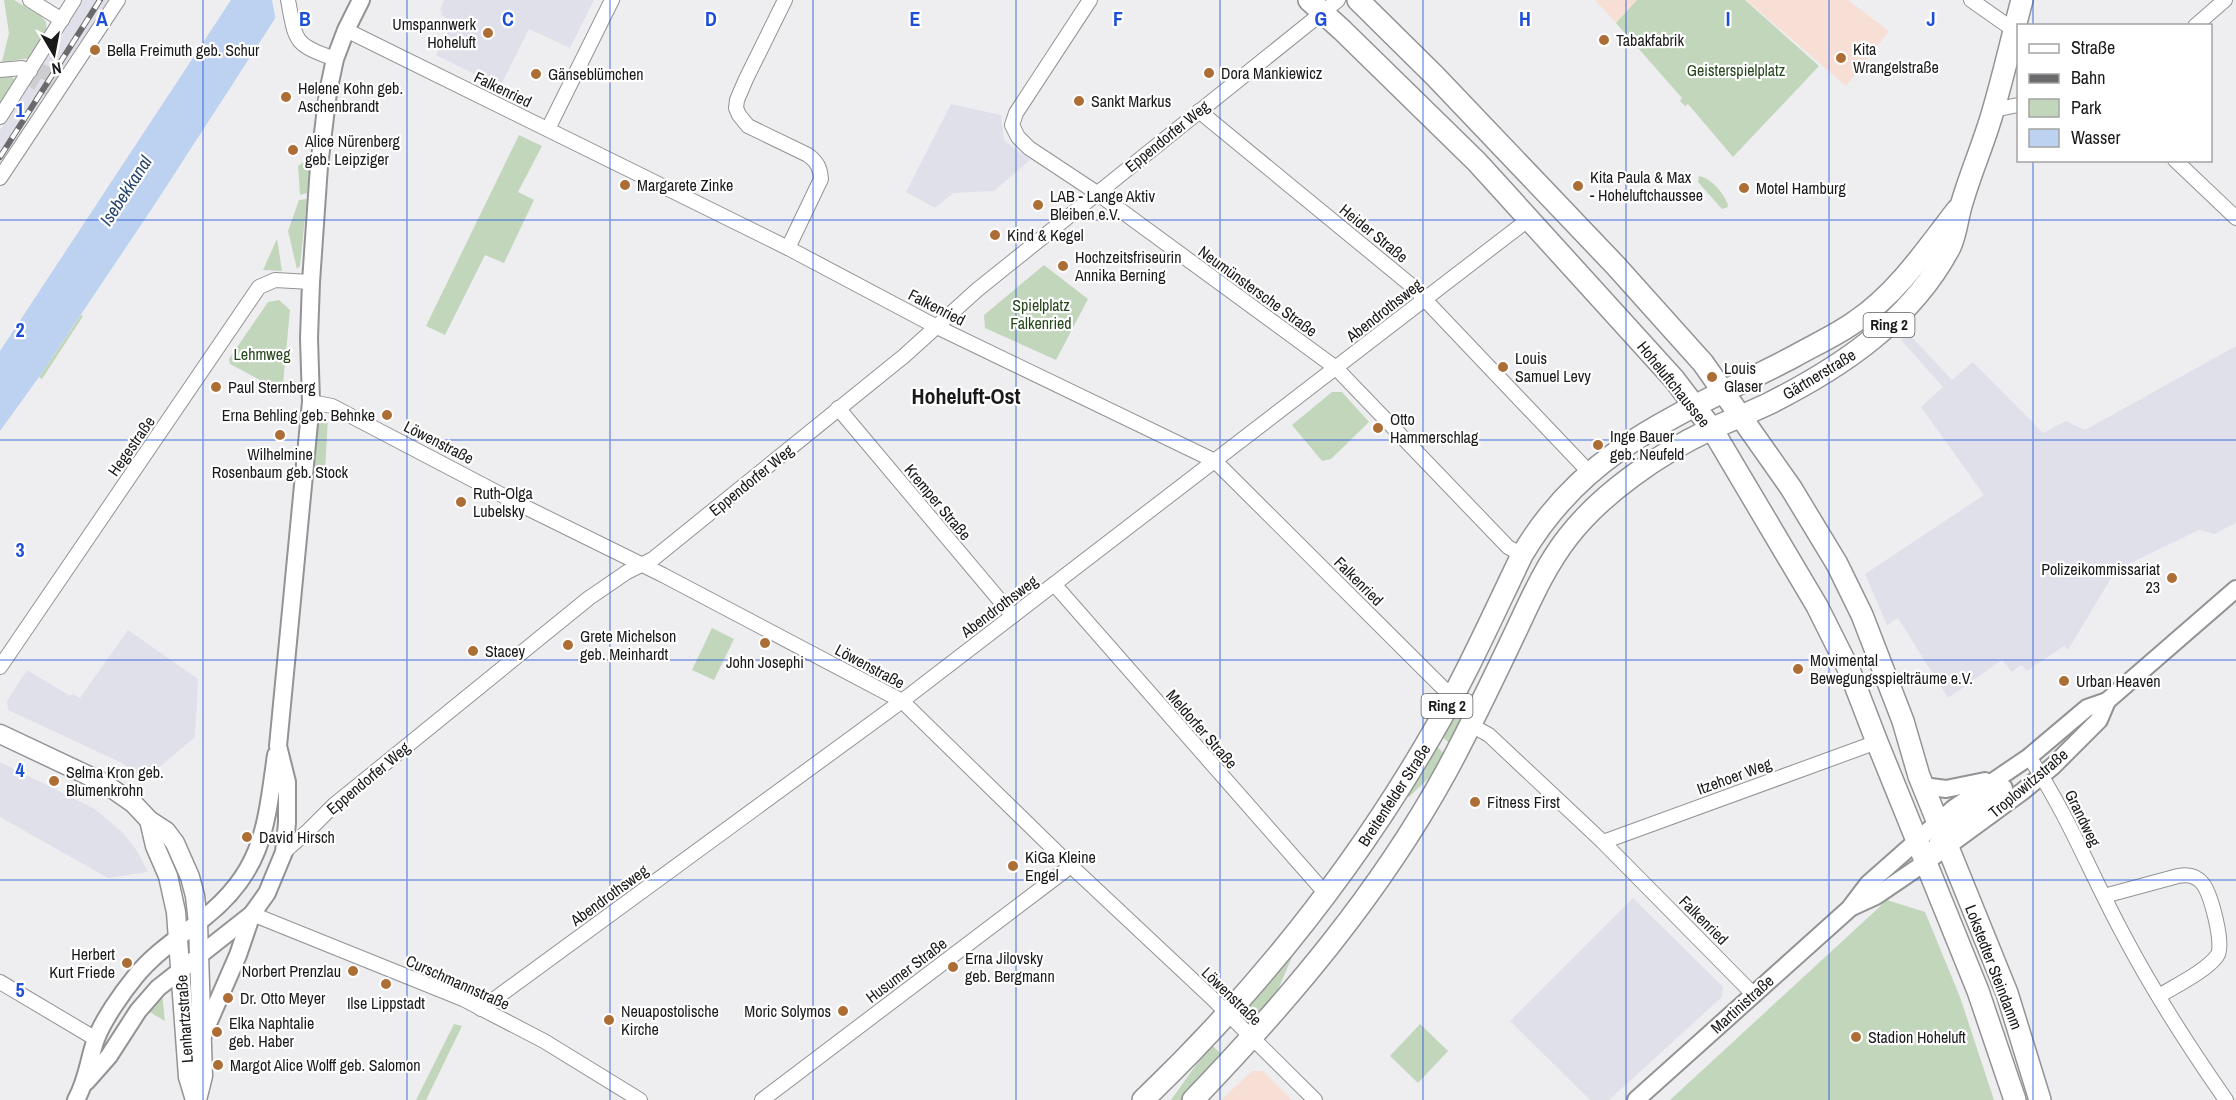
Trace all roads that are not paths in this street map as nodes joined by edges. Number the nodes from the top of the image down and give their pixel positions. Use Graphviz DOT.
graph roads {
  1 [pos="30,0"];
  2 [pos="74,0"];
  3 [pos="118,0"];
  4 [pos="288,0"];
  5 [pos="361,0"];
  6 [pos="612,0"];
  7 [pos="785,0"];
  8 [pos="1090,0"];
  9 [pos="1358,0"];
  10 [pos="1971,0"];
  11 [pos="2022,0"];
  12 [pos="2225,0"];
  13 [pos="1323,4"];
  14 [pos="62,20"];
  15 [pos="2018,24"];
  16 [pos="2197,24"];
  17 [pos="346,30"];
  18 [pos="2016,32"];
  19 [pos="335,59"];
  20 [pos="0,70"];
  21 [pos="30,71"];
  22 [pos="2017,105"];
  23 [pos="1994,110"];
  24 [pos="1198,111"];
  25 [pos="0,117"];
  26 [pos="548,129"];
  27 [pos="2177,162"];
  28 [pos="0,178"];
  29 [pos="1097,193"];
  30 [pos="1961,205"];
  31 [pos="2236,218"];
  32 [pos="1529,219"];
  33 [pos="788,248"];
  34 [pos="311,282"];
  35 [pos="1425,298"];
  36 [pos="937,327"];
  37 [pos="1336,368"];
  38 [pos="1723,391"];
  39 [pos="311,402"];
  40 [pos="1693,405"];
  41 [pos="838,408"];
  42 [pos="1741,416"];
  43 [pos="1712,429"];
  44 [pos="1215,461"];
  45 [pos="1590,472"];
  46 [pos="1522,555"];
  47 [pos="642,565"];
  48 [pos="1054,584"];
  49 [pos="2236,589"];
  50 [pos="1013,616"];
  51 [pos="0,667"];
  52 [pos="1452,697"];
  53 [pos="902,701"];
  54 [pos="2107,701"];
  55 [pos="1471,725"];
  56 [pos="0,734"];
  57 [pos="1877,742"];
  58 [pos="278,746"];
  59 [pos="2029,757"];
  60 [pos="2042,776"];
  61 [pos="2000,777"];
  62 [pos="1923,786"];
  63 [pos="148,820"];
  64 [pos="1603,842"];
  65 [pos="1932,843"];
  66 [pos="284,852"];
  67 [pos="1071,866"];
  68 [pos="1327,896"];
  69 [pos="2104,896"];
  70 [pos="1849,909"];
  71 [pos="252,914"];
  72 [pos="198,923"];
  73 [pos="178,936"];
  74 [pos="199,956"];
  75 [pos="181,969"];
  76 [pos="0,982"];
  77 [pos="1753,994"];
  78 [pos="2159,996"];
  79 [pos="481,1008"];
  80 [pos="1227,1013"];
  81 [pos="203,1035"];
  82 [pos="96,1039"];
  83 [pos="1252,1039"];
  84 [pos="86,1082"];
  85 [pos="76,1100"];
  86 [pos="196,1100"];
  87 [pos="640,1100"];
  88 [pos="762,1100"];
  89 [pos="1143,1100"];
  90 [pos="1193,1100"];
  91 [pos="1315,1100"];
  92 [pos="1635,1100"];
  93 [pos="2015,1100"];
  94 [pos="2040,1100"];
  95 [pos="2226,1100"];
  1 -- 14 [label="street"];
  2 -- 14 [label="street"];
  3 -- 28 [label="street"];
  4 -- 19 [label="street"];
  5 -- 17 [label="street"];
  6 -- 26 [label="street"];
  7 -- 33 [label="street"];
  8 -- 29 [label="street, Neumünstersche Straße"];
  9 -- 38 [label="main road, Hoheluftchaussee"];
  10 -- 18 [label="street"];
  11 -- 15 [label="main road, Gärtnerstraße / Ring 2"];
  12 -- 16 [label="street"];
  13 -- 24 [label="street, Eppendorfer Weg"];
  13 -- 32 [label="main road, Hoheluftchaussee"];
  14 -- 21 [label="street"];
  17 -- 19 [label="street"];
  17 -- 26 [label="street, Falkenried"];
  18 -- 23 [label="main road, Gärtnerstraße / Ring 2"];
  19 -- 34 [label="street"];
  20 -- 21 [label="street"];
  21 -- 25 [label="street"];
  22 -- 23 [label="street"];
  23 -- 30 [label="main road, Gärtnerstraße / Ring 2"];
  24 -- 29 [label="street, Eppendorfer Weg"];
  24 -- 35 [label="street, Heider Straße"];
  26 -- 33 [label="street, Falkenried"];
  27 -- 31 [label="street"];
  29 -- 36 [label="street, Eppendorfer Weg"];
  29 -- 37 [label="street, Neumünstersche Straße"];
  30 -- 38 [label="main road, Gärtnerstraße / Ring 2"];
  30 -- 42 [label="main road, Gärtnerstraße / Ring 2"];
  32 -- 35 [label="street, Abendrothsweg"];
  32 -- 40 [label="main road, Hoheluftchaussee"];
  33 -- 36 [label="street, Falkenried"];
  34 -- 39 [label="street"];
  34 -- 51 [label="street, Hegestraße"];
  35 -- 37 [label="street, Abendrothsweg"];
  35 -- 45 [label="street, Heider Straße"];
  36 -- 41 [label="street, Eppendorfer Weg"];
  36 -- 44 [label="street, Falkenried"];
  37 -- 44 [label="street, Abendrothsweg"];
  37 -- 46 [label="street, Neumünstersche Straße"];
  38 -- 40 [label="main road, Gärtnerstraße / Ring 2"];
  38 -- 42 [label="main road, Hoheluftchaussee"];
  39 -- 47 [label="street, Löwenstraße"];
  39 -- 58 [label="street"];
  40 -- 43 [label="main road, Hoheluftchaussee"];
  40 -- 45 [label="main road, Breitenfelder Straße / Ring 2"];
  41 -- 47 [label="street, Eppendorfer Weg"];
  41 -- 50 [label="street, Kremper Straße"];
  42 -- 43 [label="main road, Gärtnerstraße / Ring 2"];
  42 -- 62 [label="main road, Hoheluftchaussee"];
  43 -- 55 [label="main road, Breitenfelder Straße / Ring 2"];
  43 -- 57 [label="main road, Hoheluftchaussee"];
  44 -- 48 [label="street, Abendrothsweg"];
  44 -- 52 [label="street, Falkenried"];
  45 -- 46 [label="main road, Breitenfelder Straße / Ring 2"];
  46 -- 52 [label="main road, Breitenfelder Straße / Ring 2"];
  47 -- 53 [label="street, Löwenstraße"];
  47 -- 66 [label="street, Eppendorfer Weg"];
  48 -- 50 [label="street, Abendrothsweg"];
  48 -- 68 [label="street, Meldorfer Straße"];
  49 -- 54 [label="street, Troplowitzstraße"];
  50 -- 53 [label="street, Abendrothsweg"];
  52 -- 68 [label="main road, Breitenfelder Straße / Ring 2"];
  53 -- 67 [label="street, Löwenstraße"];
  53 -- 79 [label="street, Abendrothsweg"];
  54 -- 59 [label="street, Troplowitzstraße"];
  54 -- 60 [label="street, Troplowitzstraße"];
  55 -- 64 [label="street, Falkenried"];
  55 -- 83 [label="main road, Breitenfelder Straße / Ring 2"];
  56 -- 63 [label="main road, Lenhartzstraße"];
  57 -- 64 [label="street, Itzehoer Weg"];
  57 -- 65 [label="main road, Hoheluftchaussee"];
  58 -- 66 [label="street"];
  58 -- 72 [label="street"];
  59 -- 60 [label="street, Grandweg"];
  59 -- 61 [label="street, Troplowitzstraße"];
  59 -- 65 [label="street"];
  60 -- 65 [label="street, Troplowitzstraße"];
  60 -- 69 [label="street, Grandweg"];
  61 -- 62 [label="street"];
  61 -- 65 [label="street, Troplowitzstraße"];
  62 -- 65 [label="main road, Hoheluftchaussee"];
  63 -- 72 [label="main road, Lenhartzstraße"];
  63 -- 73 [label="main road, Lenhartzstraße"];
  64 -- 77 [label="street, Falkenried"];
  65 -- 70 [label="street, Martinistraße"];
  65 -- 70 [label="street, Martinistraße"];
  65 -- 93 [label="main road, Lokstedter Steindamm"];
  65 -- 94 [label="main road, Lokstedter Steindamm"];
  66 -- 71 [label="street, Eppendorfer Weg"];
  67 -- 80 [label="street, Löwenstraße"];
  67 -- 88 [label="street, Husumer Straße"];
  68 -- 80 [label="main road, Breitenfelder Straße / Ring 2"];
  69 -- 78 [label="street, Grandweg"];
  69 -- 78 [label="street"];
  70 -- 77 [label="street, Martinistraße"];
  71 -- 74 [label="street, Eppendorfer Weg"];
  71 -- 79 [label="street, Curschmannstraße"];
  71 -- 81 [label="street"];
  72 -- 73 [label="street"];
  72 -- 74 [label="main road, Lenhartzstraße"];
  73 -- 75 [label="main road, Lenhartzstraße"];
  73 -- 82 [label="street"];
  74 -- 75 [label="street, Eppendorfer Weg"];
  74 -- 81 [label="main road, Lenhartzstraße"];
  75 -- 84 [label="street, Eppendorfer Weg"];
  75 -- 86 [label="main road, Lenhartzstraße"];
  76 -- 82 [label="street"];
  77 -- 92 [label="street, Martinistraße"];
  78 -- 95 [label="street, Grandweg"];
  79 -- 87 [label="street, Curschmannstraße"];
  80 -- 83 [label="street, Löwenstraße"];
  80 -- 89 [label="main road, Breitenfelder Straße / Ring 2"];
  81 -- 86 [label="main road, Lenhartzstraße"];
  82 -- 84 [label="street"];
  83 -- 90 [label="main road, Breitenfelder Straße"];
  83 -- 91 [label="street, Löwenstraße"];
  84 -- 85 [label="street"];
}
